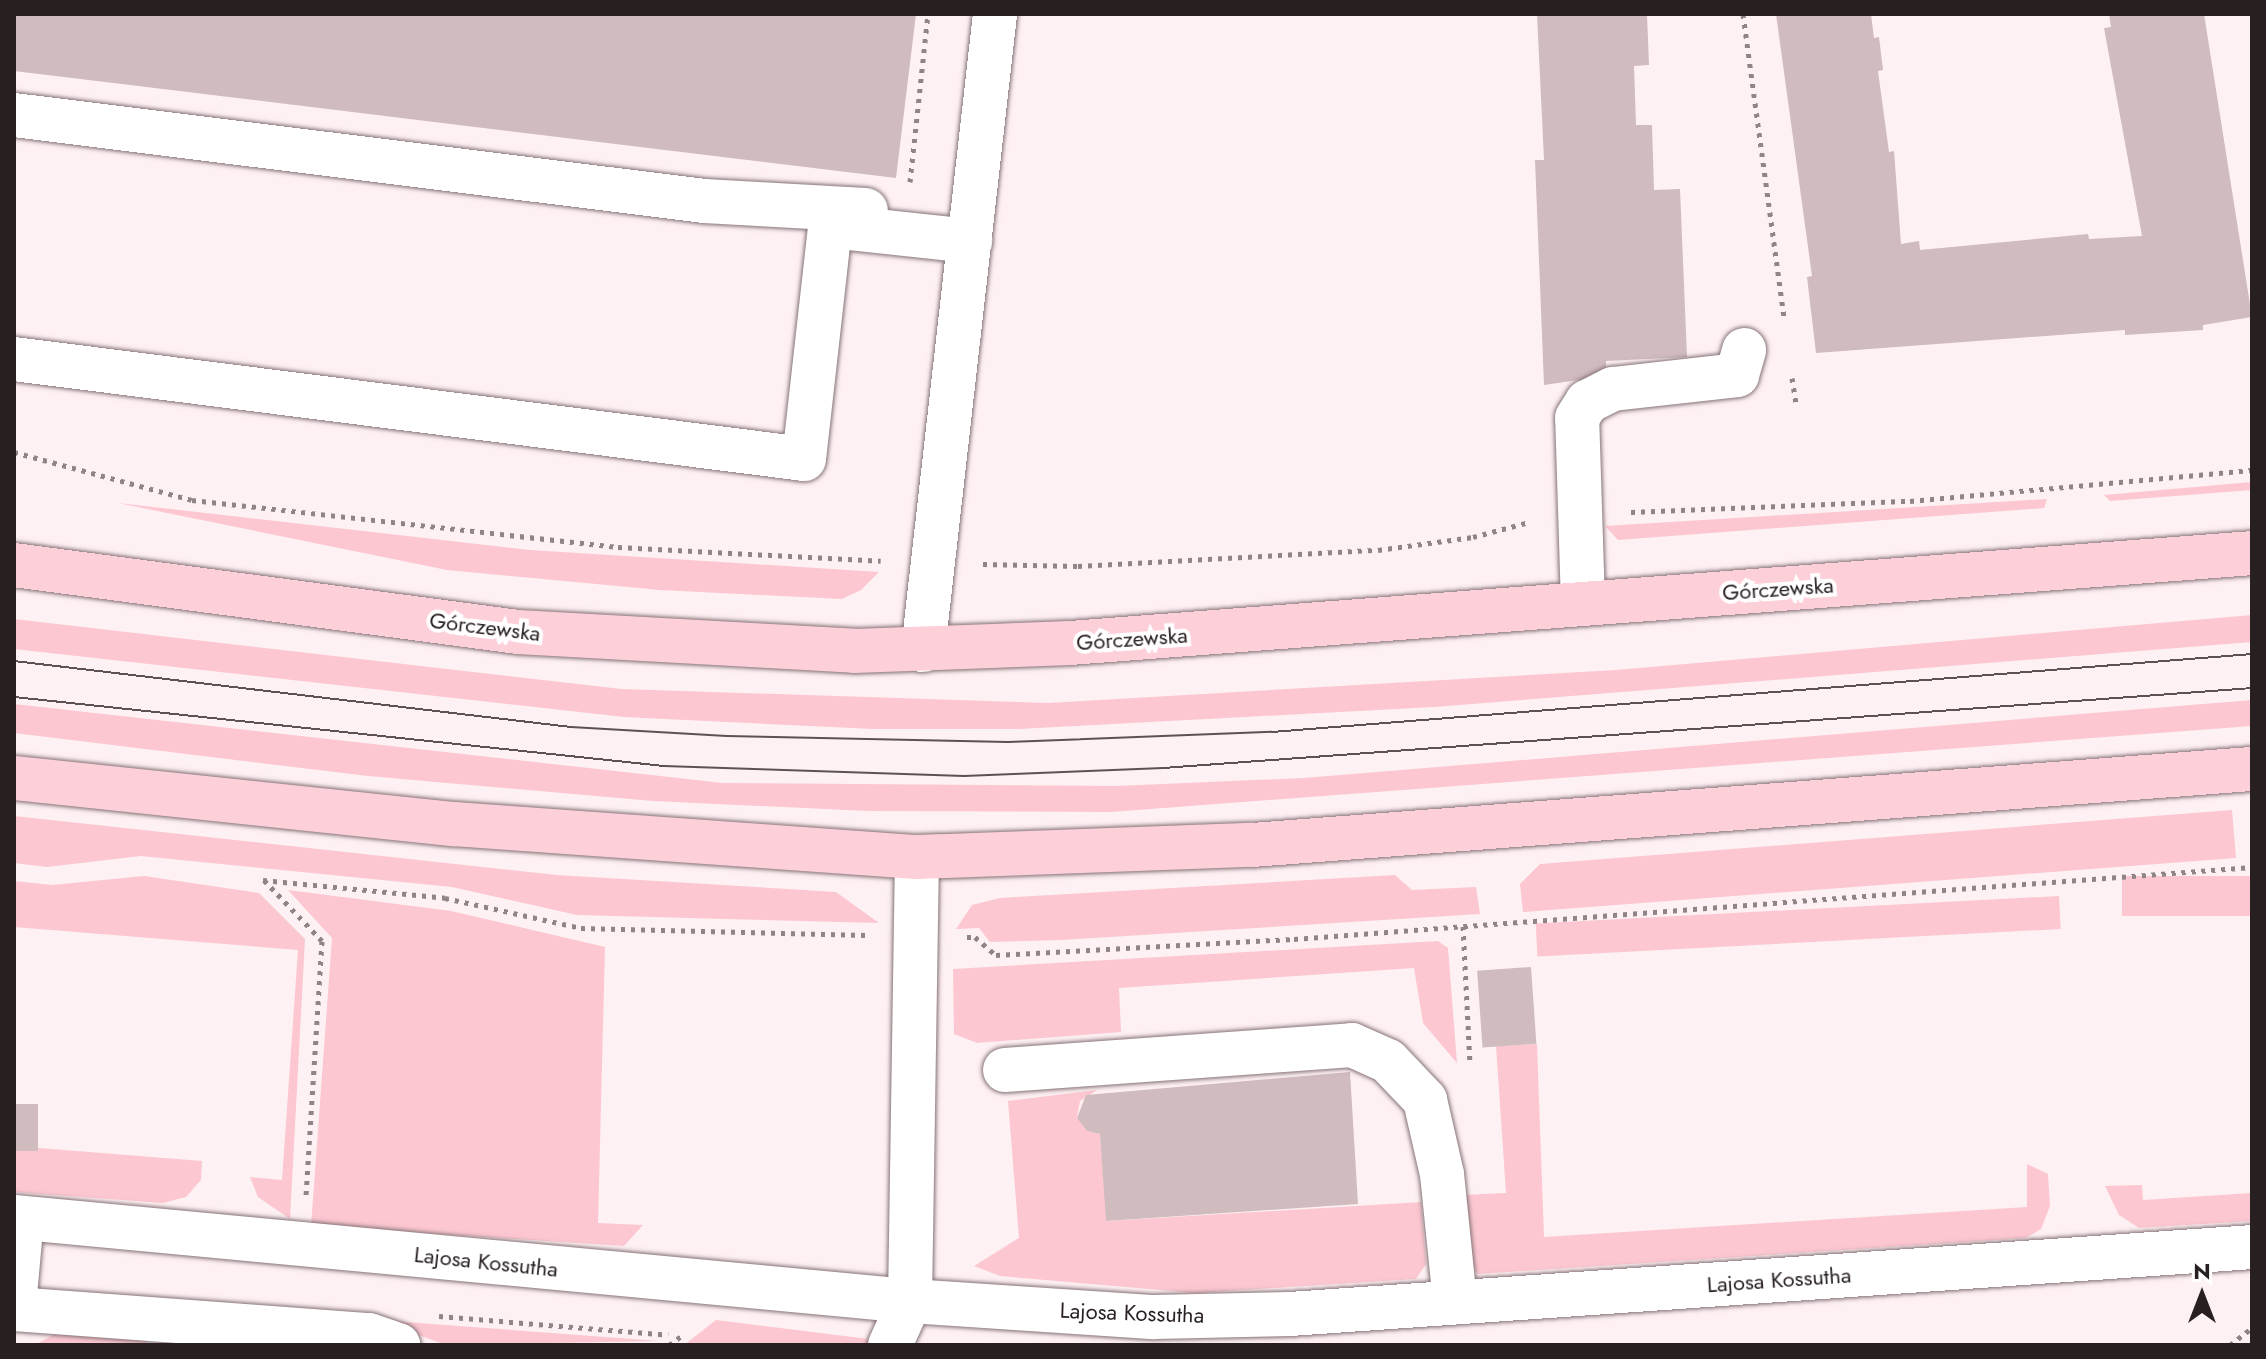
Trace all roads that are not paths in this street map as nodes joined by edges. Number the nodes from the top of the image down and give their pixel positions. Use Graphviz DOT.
graph roads {
  1 [pos="995,14"];
  2 [pos="14,115"];
  3 [pos="971,229"];
  4 [pos="1744,350"];
  5 [pos="14,359"];
  6 [pos="2252,553"];
  7 [pos="14,565"];
  8 [pos="1583,604"];
  9 [pos="923,650"];
  10 [pos="2252,769"];
  11 [pos="14,778"];
  12 [pos="917,857"];
  13 [pos="1005,1070"];
  14 [pos="18,1218"];
  15 [pos="2252,1247"];
  16 [pos="910,1301"];
  17 [pos="1455,1302"];
  18 [pos="14,1308"];
  19 [pos="398,1345"];
  20 [pos="890,1345"];
  1 -- 3 [label="street"];
  2 -- 3 [label="street"];
  3 -- 5 [label="street"];
  3 -- 9 [label="street"];
  4 -- 8 [label="street"];
  6 -- 8 [label="main road, Górczewska"];
  7 -- 9 [label="main road, Górczewska"];
  8 -- 9 [label="main road, Górczewska"];
  10 -- 12 [label="main road"];
  11 -- 12 [label="main road"];
  12 -- 16 [label="street"];
  13 -- 17 [label="street"];
  14 -- 16 [label="street, Lajosa Kossutha"];
  14 -- 18 [label="street"];
  15 -- 17 [label="street, Lajosa Kossutha"];
  16 -- 17 [label="street, Lajosa Kossutha"];
  16 -- 20 [label="street"];
  18 -- 19 [label="street"];
}
